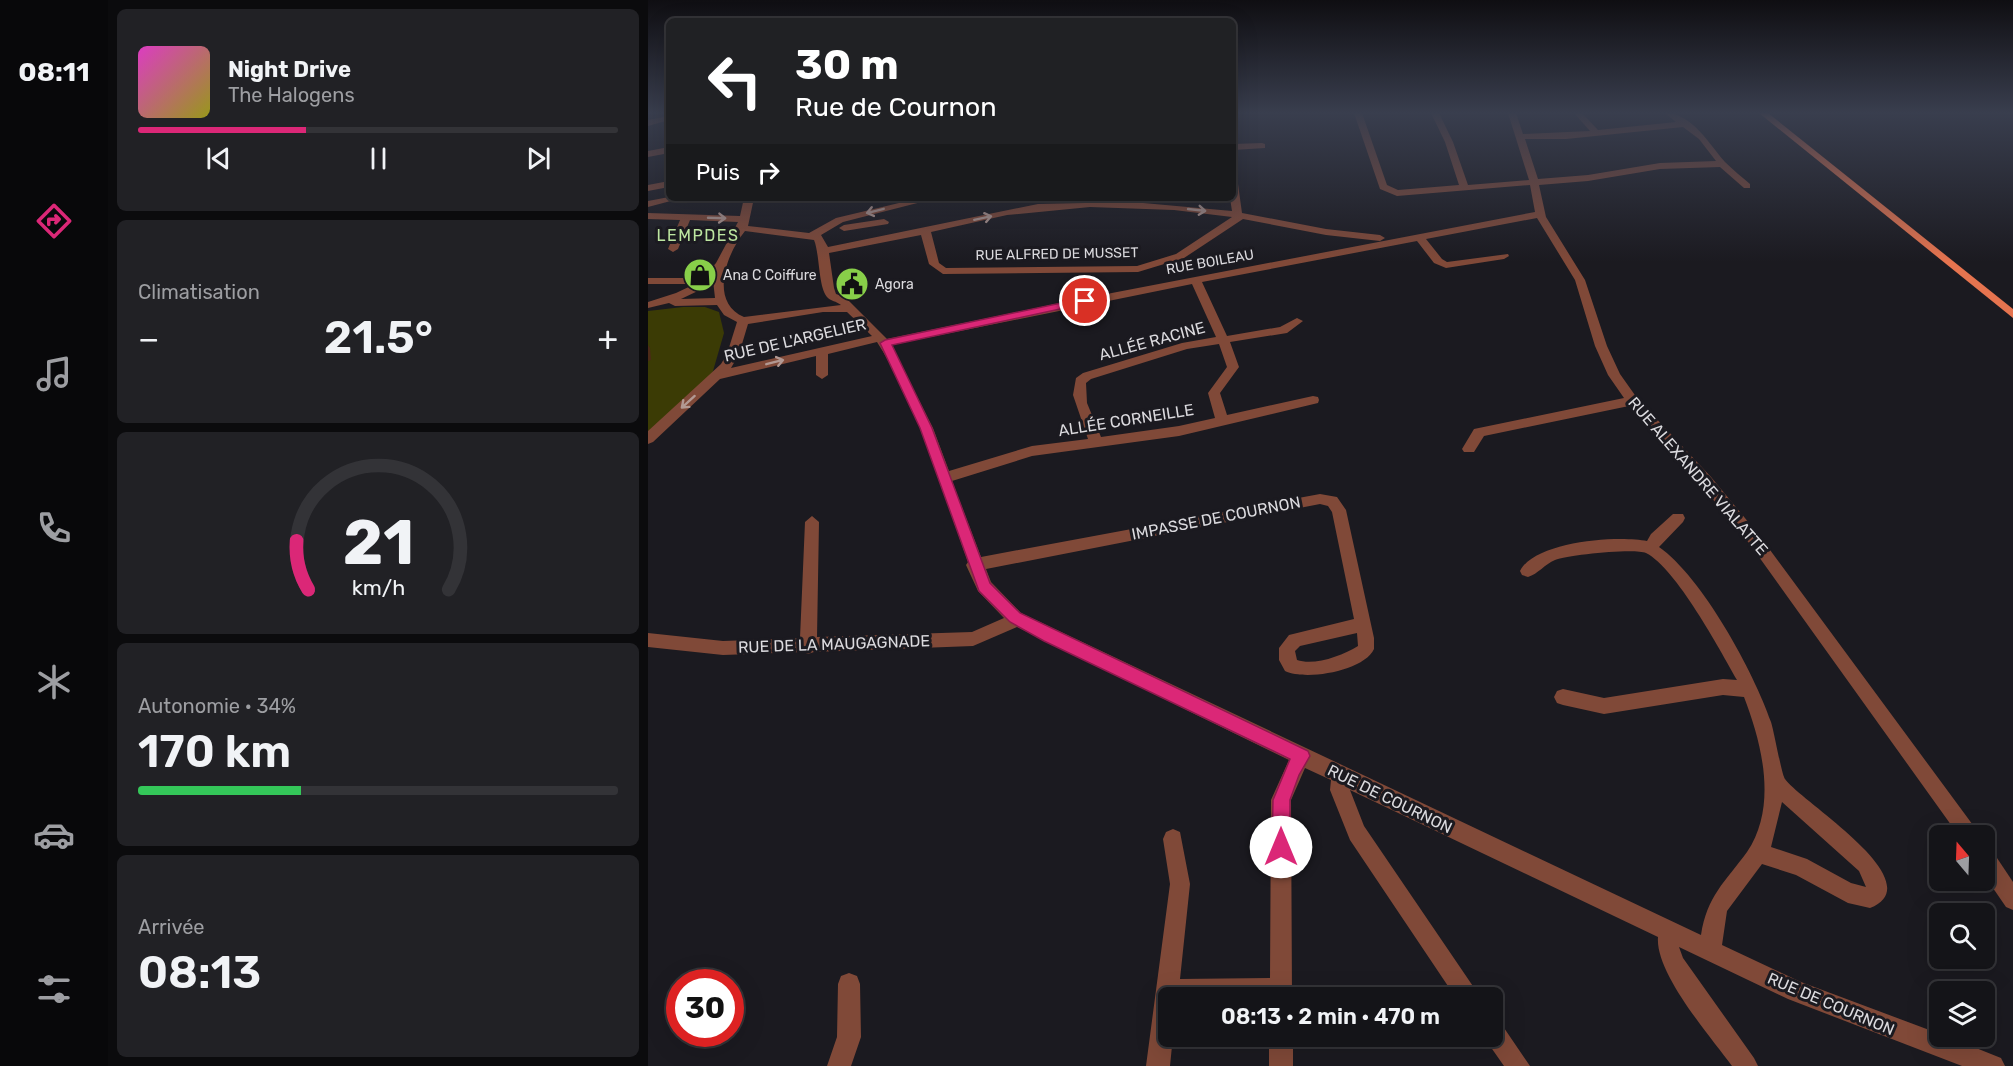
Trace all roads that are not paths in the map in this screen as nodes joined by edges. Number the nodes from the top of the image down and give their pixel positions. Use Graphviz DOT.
graph roads {
  1 [pos="1375,163"];
  2 [pos="1456,163"];
  3 [pos="1528,163"];
  4 [pos="1825,163"];
  5 [pos="1722,164"];
  6 [pos="1533,182"];
  7 [pos="666,185"];
  8 [pos="1747,186"];
  9 [pos="648,188"];
  10 [pos="1465,189"];
  11 [pos="666,200"];
  12 [pos="1236,200"];
  13 [pos="748,201"];
  14 [pos="919,201"];
  15 [pos="648,204"];
  16 [pos="1541,214"];
  17 [pos="648,216"];
  18 [pos="1239,216"];
  19 [pos="686,218"];
  20 [pos="884,222"];
  21 [pos="743,223"];
  22 [pos="926,230"];
  23 [pos="817,232"];
  24 [pos="1322,233"];
  25 [pos="1419,237"];
  26 [pos="1359,243"];
  27 [pos="673,249"];
  28 [pos="824,251"];
  29 [pos="1335,253"];
  30 [pos="1504,256"];
  31 [pos="720,266"];
  32 [pos="706,280"];
  33 [pos="1197,280"];
  34 [pos="648,281"];
  35 [pos="832,296"];
  36 [pos="722,302"];
  37 [pos="649,305"];
  38 [pos="850,308"];
  39 [pos="823,309"];
  40 [pos="2013,315"];
  41 [pos="743,321"];
  42 [pos="1297,321"];
  43 [pos="1223,339"];
  44 [pos="882,340"];
  45 [pos="822,352"];
  46 [pos="718,375"];
  47 [pos="822,375"];
  48 [pos="1313,400"];
  49 [pos="1632,401"];
  50 [pos="1222,420"];
  51 [pos="648,439"];
  52 [pos="1096,442"];
  53 [pos="1469,449"];
  54 [pos="945,478"];
  55 [pos="1677,518"];
  56 [pos="812,522"];
  57 [pos="1651,548"];
  58 [pos="974,565"];
  59 [pos="1528,571"];
  60 [pos="1015,618"];
  61 [pos="1363,624"];
  62 [pos="650,644"];
  63 [pos="808,647"];
  64 [pos="1750,689"];
  65 [pos="1563,697"];
  66 [pos="1302,756"];
  67 [pos="1340,776"];
  68 [pos="1774,782"];
  69 [pos="1963,825"];
  70 [pos="1173,839"];
  71 [pos="1758,853"];
  72 [pos="1995,873"];
  73 [pos="2013,900"];
  74 [pos="1669,932"];
  75 [pos="1710,949"];
  76 [pos="849,984"];
  77 [pos="1166,987"];
  78 [pos="1281,987"];
  79 [pos="1462,987"];
  80 [pos="1503,1045"];
  81 [pos="1160,1047"];
  82 [pos="1281,1047"];
  83 [pos="839,1066"];
  84 [pos="1158,1066"];
  85 [pos="1281,1066"];
  86 [pos="1518,1066"];
  87 [pos="1746,1066"];
  88 [pos="1993,1066"];
  1 -- 10 [label="street"];
  2 -- 10 [label="street"];
  3 -- 6 [label="street, RUE ALEXANDRE VIALATTE"];
  4 -- 40 [label="main road"];
  5 -- 6 [label="street"];
  5 -- 8 [label="street"];
  6 -- 10 [label="street"];
  6 -- 16 [label="street, RUE ALEXANDRE VIALATTE"];
  7 -- 9 [label="street"];
  11 -- 15 [label="street"];
  12 -- 18 [label="street"];
  13 -- 21 [label="street"];
  14 -- 23 [label="street, one-way"];
  16 -- 25 [label="street, RUE BOILEAU"];
  16 -- 49 [label="street, RUE ALEXANDRE VIALATTE"];
  17 -- 19 [label="street"];
  22 -- 18 [label="street, one-way"];
  18 -- 22 [label="street, RUE ALFRED DE MUSSET"];
  18 -- 24 [label="street"];
  19 -- 21 [label="street, one-way"];
  19 -- 27 [label="street"];
  20 -- 23 [label="street"];
  21 -- 23 [label="street"];
  21 -- 31 [label="street"];
  22 -- 28 [label="street"];
  23 -- 28 [label="street"];
  24 -- 26 [label="street"];
  24 -- 29 [label="street"];
  25 -- 26 [label="street, RUE BOILEAU"];
  25 -- 30 [label="street"];
  26 -- 29 [label="street, RUE BOILEAU"];
  28 -- 35 [label="street"];
  29 -- 33 [label="street, RUE BOILEAU"];
  31 -- 32 [label="street"];
  31 -- 36 [label="street"];
  32 -- 34 [label="street"];
  32 -- 37 [label="street"];
  33 -- 43 [label="street"];
  33 -- 44 [label="street, RUE BOILEAU"];
  35 -- 38 [label="street, RUE DE COURNON"];
  35 -- 39 [label="street"];
  36 -- 37 [label="street"];
  36 -- 41 [label="street"];
  38 -- 39 [label="street"];
  38 -- 44 [label="street, RUE DE COURNON"];
  39 -- 41 [label="street"];
  41 -- 46 [label="street"];
  42 -- 43 [label="street, ALLÉE RACINE"];
  43 -- 50 [label="street"];
  43 -- 52 [label="street, ALLÉE RACINE"];
  44 -- 45 [label="street, RUE DE L'ARGELIER"];
  44 -- 54 [label="street, RUE DE COURNON"];
  46 -- 45 [label="street, RUE DE L'ARGELIER, one-way"];
  45 -- 47 [label="street"];
  46 -- 51 [label="street, one-way"];
  48 -- 50 [label="street, ALLÉE CORNEILLE"];
  49 -- 53 [label="street"];
  49 -- 69 [label="street, RUE ALEXANDRE VIALATTE"];
  50 -- 52 [label="street, ALLÉE CORNEILLE"];
  52 -- 54 [label="street, ALLÉE CORNEILLE"];
  54 -- 58 [label="street, RUE DE COURNON"];
  55 -- 57 [label="street"];
  56 -- 63 [label="street"];
  57 -- 59 [label="street"];
  57 -- 64 [label="street"];
  58 -- 60 [label="street, RUE DE COURNON"];
  58 -- 61 [label="street, IMPASSE DE COURNON"];
  60 -- 63 [label="street, RUE DE LA MAUGAGNADE"];
  60 -- 66 [label="street, RUE DE COURNON"];
  61 -- 61 [label="street, IMPASSE DE COURNON"];
  62 -- 63 [label="street, RUE DE LA MAUGAGNADE"];
  64 -- 65 [label="street"];
  64 -- 68 [label="street"];
  66 -- 67 [label="street, RUE DE COURNON"];
  66 -- 78 [label="street"];
  67 -- 74 [label="street, RUE DE COURNON"];
  67 -- 79 [label="street"];
  68 -- 71 [label="street"];
  68 -- 71 [label="street"];
  70 -- 77 [label="street"];
  71 -- 75 [label="street"];
  72 -- 73 [label="street"];
  74 -- 75 [label="street, RUE DE COURNON"];
  74 -- 87 [label="street"];
  75 -- 88 [label="street, RUE DE COURNON"];
  76 -- 83 [label="street"];
  80 -- 86 [label="street"];
  81 -- 84 [label="street"];
  82 -- 85 [label="street"];
}
